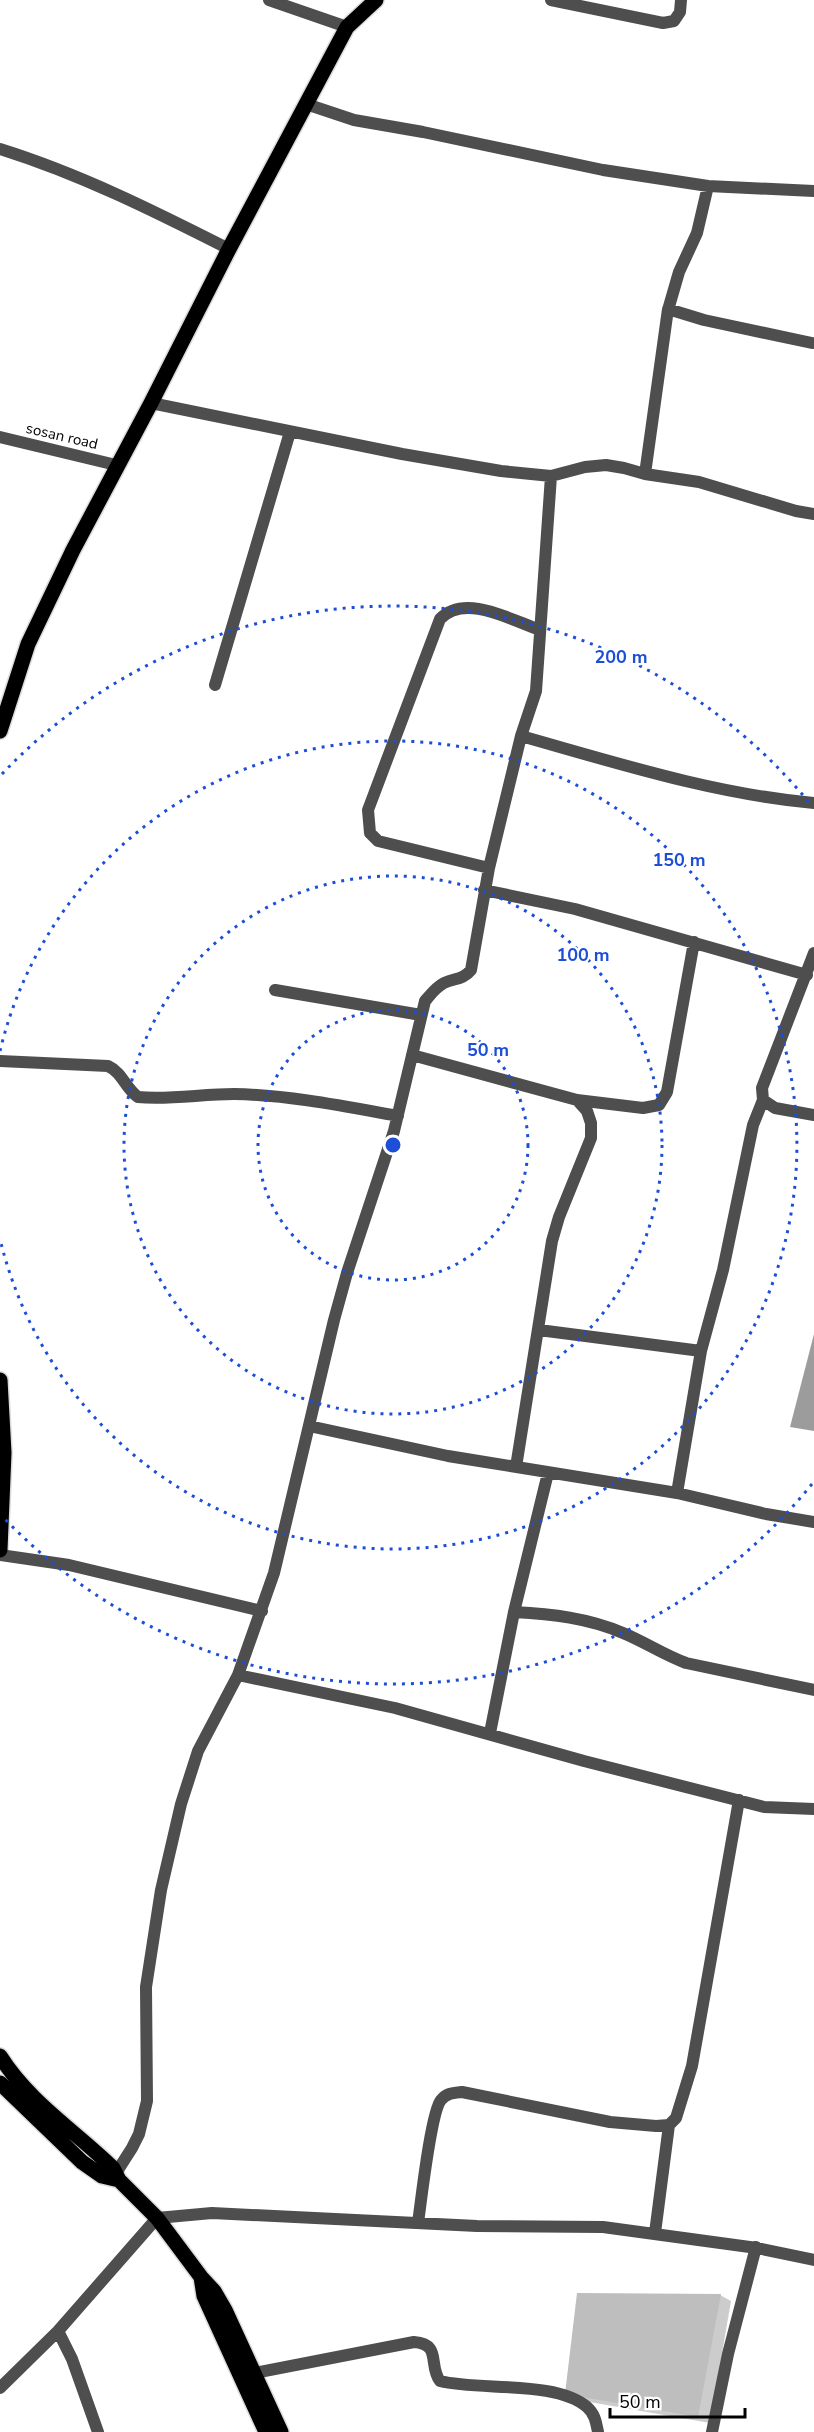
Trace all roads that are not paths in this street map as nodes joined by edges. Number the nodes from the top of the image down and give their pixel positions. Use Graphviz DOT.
graph roads {
  1 [pos="269,0"];
  2 [pos="376,0"];
  3 [pos="551,0"];
  4 [pos="681,0"];
  5 [pos="347,27"];
  6 [pos="306,104"];
  7 [pos="0,148"];
  8 [pos="708,186"];
  9 [pos="814,191"];
  10 [pos="229,249"];
  11 [pos="668,310"];
  12 [pos="812,343"];
  13 [pos="151,403"];
  14 [pos="290,432"];
  15 [pos="0,437"];
  16 [pos="116,465"];
  17 [pos="645,474"];
  18 [pos="551,476"];
  19 [pos="814,514"];
  20 [pos="540,630"];
  21 [pos="215,685"];
  22 [pos="0,731"];
  23 [pos="521,736"];
  24 [pos="814,803"];
  25 [pos="489,868"];
  26 [pos="484,890"];
  27 [pos="694,942"];
  28 [pos="814,953"];
  29 [pos="807,975"];
  30 [pos="275,990"];
  31 [pos="421,1015"];
  32 [pos="412,1054"];
  33 [pos="0,1061"];
  34 [pos="577,1100"];
  35 [pos="763,1100"];
  36 [pos="814,1115"];
  37 [pos="398,1116"];
  38 [pos="538,1330"];
  39 [pos="701,1351"];
  40 [pos="0,1380"];
  41 [pos="309,1426"];
  42 [pos="516,1467"];
  43 [pos="548,1473"];
  44 [pos="676,1493"];
  45 [pos="814,1522"];
  46 [pos="0,1550"];
  47 [pos="0,1555"];
  48 [pos="262,1611"];
  49 [pos="514,1612"];
  50 [pos="238,1675"];
  51 [pos="814,1690"];
  52 [pos="490,1733"];
  53 [pos="739,1800"];
  54 [pos="814,1809"];
  55 [pos="0,2056"];
  56 [pos="0,2083"];
  57 [pos="669,2125"];
  58 [pos="118,2176"];
  59 [pos="157,2218"];
  60 [pos="418,2223"];
  61 [pos="655,2233"];
  62 [pos="756,2247"];
  63 [pos="814,2260"];
  64 [pos="201,2277"];
  65 [pos="58,2331"];
  66 [pos="254,2373"];
  67 [pos="0,2388"];
  68 [pos="98,2432"];
  69 [pos="266,2432"];
  70 [pos="280,2432"];
  71 [pos="598,2432"];
  72 [pos="712,2432"];
  1 -- 5 [label="street"];
  2 -- 5 [label="main road"];
  3 -- 4 [label="street"];
  5 -- 6 [label="main road"];
  6 -- 8 [label="street"];
  6 -- 10 [label="main road"];
  7 -- 10 [label="street"];
  8 -- 9 [label="street"];
  8 -- 11 [label="street"];
  10 -- 13 [label="main road"];
  11 -- 12 [label="street"];
  11 -- 17 [label="street"];
  13 -- 14 [label="street"];
  13 -- 16 [label="main road"];
  14 -- 18 [label="street"];
  14 -- 21 [label="street"];
  15 -- 16 [label="street, sosan road"];
  16 -- 22 [label="main road"];
  17 -- 18 [label="street"];
  17 -- 19 [label="street"];
  18 -- 20 [label="street"];
  20 -- 23 [label="street"];
  20 -- 25 [label="street"];
  23 -- 24 [label="street"];
  23 -- 25 [label="street"];
  25 -- 26 [label="street"];
  26 -- 27 [label="street"];
  26 -- 31 [label="street"];
  27 -- 29 [label="street"];
  27 -- 34 [label="street"];
  28 -- 29 [label="street"];
  29 -- 35 [label="street"];
  30 -- 31 [label="street"];
  31 -- 32 [label="street"];
  32 -- 34 [label="street"];
  32 -- 37 [label="street"];
  33 -- 37 [label="street"];
  34 -- 38 [label="street"];
  35 -- 36 [label="street"];
  35 -- 39 [label="street"];
  37 -- 41 [label="street"];
  38 -- 39 [label="street"];
  38 -- 42 [label="street"];
  39 -- 44 [label="street"];
  40 -- 46 [label="main road"];
  41 -- 42 [label="street"];
  41 -- 48 [label="street"];
  42 -- 43 [label="street"];
  43 -- 44 [label="street"];
  43 -- 49 [label="street"];
  44 -- 45 [label="street"];
  47 -- 48 [label="street"];
  48 -- 50 [label="street"];
  49 -- 51 [label="street"];
  49 -- 52 [label="street"];
  50 -- 52 [label="street"];
  50 -- 58 [label="street"];
  52 -- 53 [label="street"];
  53 -- 54 [label="street"];
  53 -- 57 [label="street"];
  55 -- 58 [label="main road"];
  56 -- 58 [label="main road"];
  57 -- 60 [label="street"];
  57 -- 61 [label="street"];
  58 -- 59 [label="main road"];
  59 -- 60 [label="street"];
  59 -- 64 [label="main road"];
  59 -- 65 [label="street"];
  60 -- 61 [label="street"];
  61 -- 62 [label="street"];
  62 -- 63 [label="street"];
  62 -- 72 [label="street"];
  64 -- 66 [label="main road"];
  64 -- 69 [label="main road"];
  65 -- 67 [label="street"];
  65 -- 68 [label="street"];
  66 -- 70 [label="main road"];
  66 -- 71 [label="street"];
}
